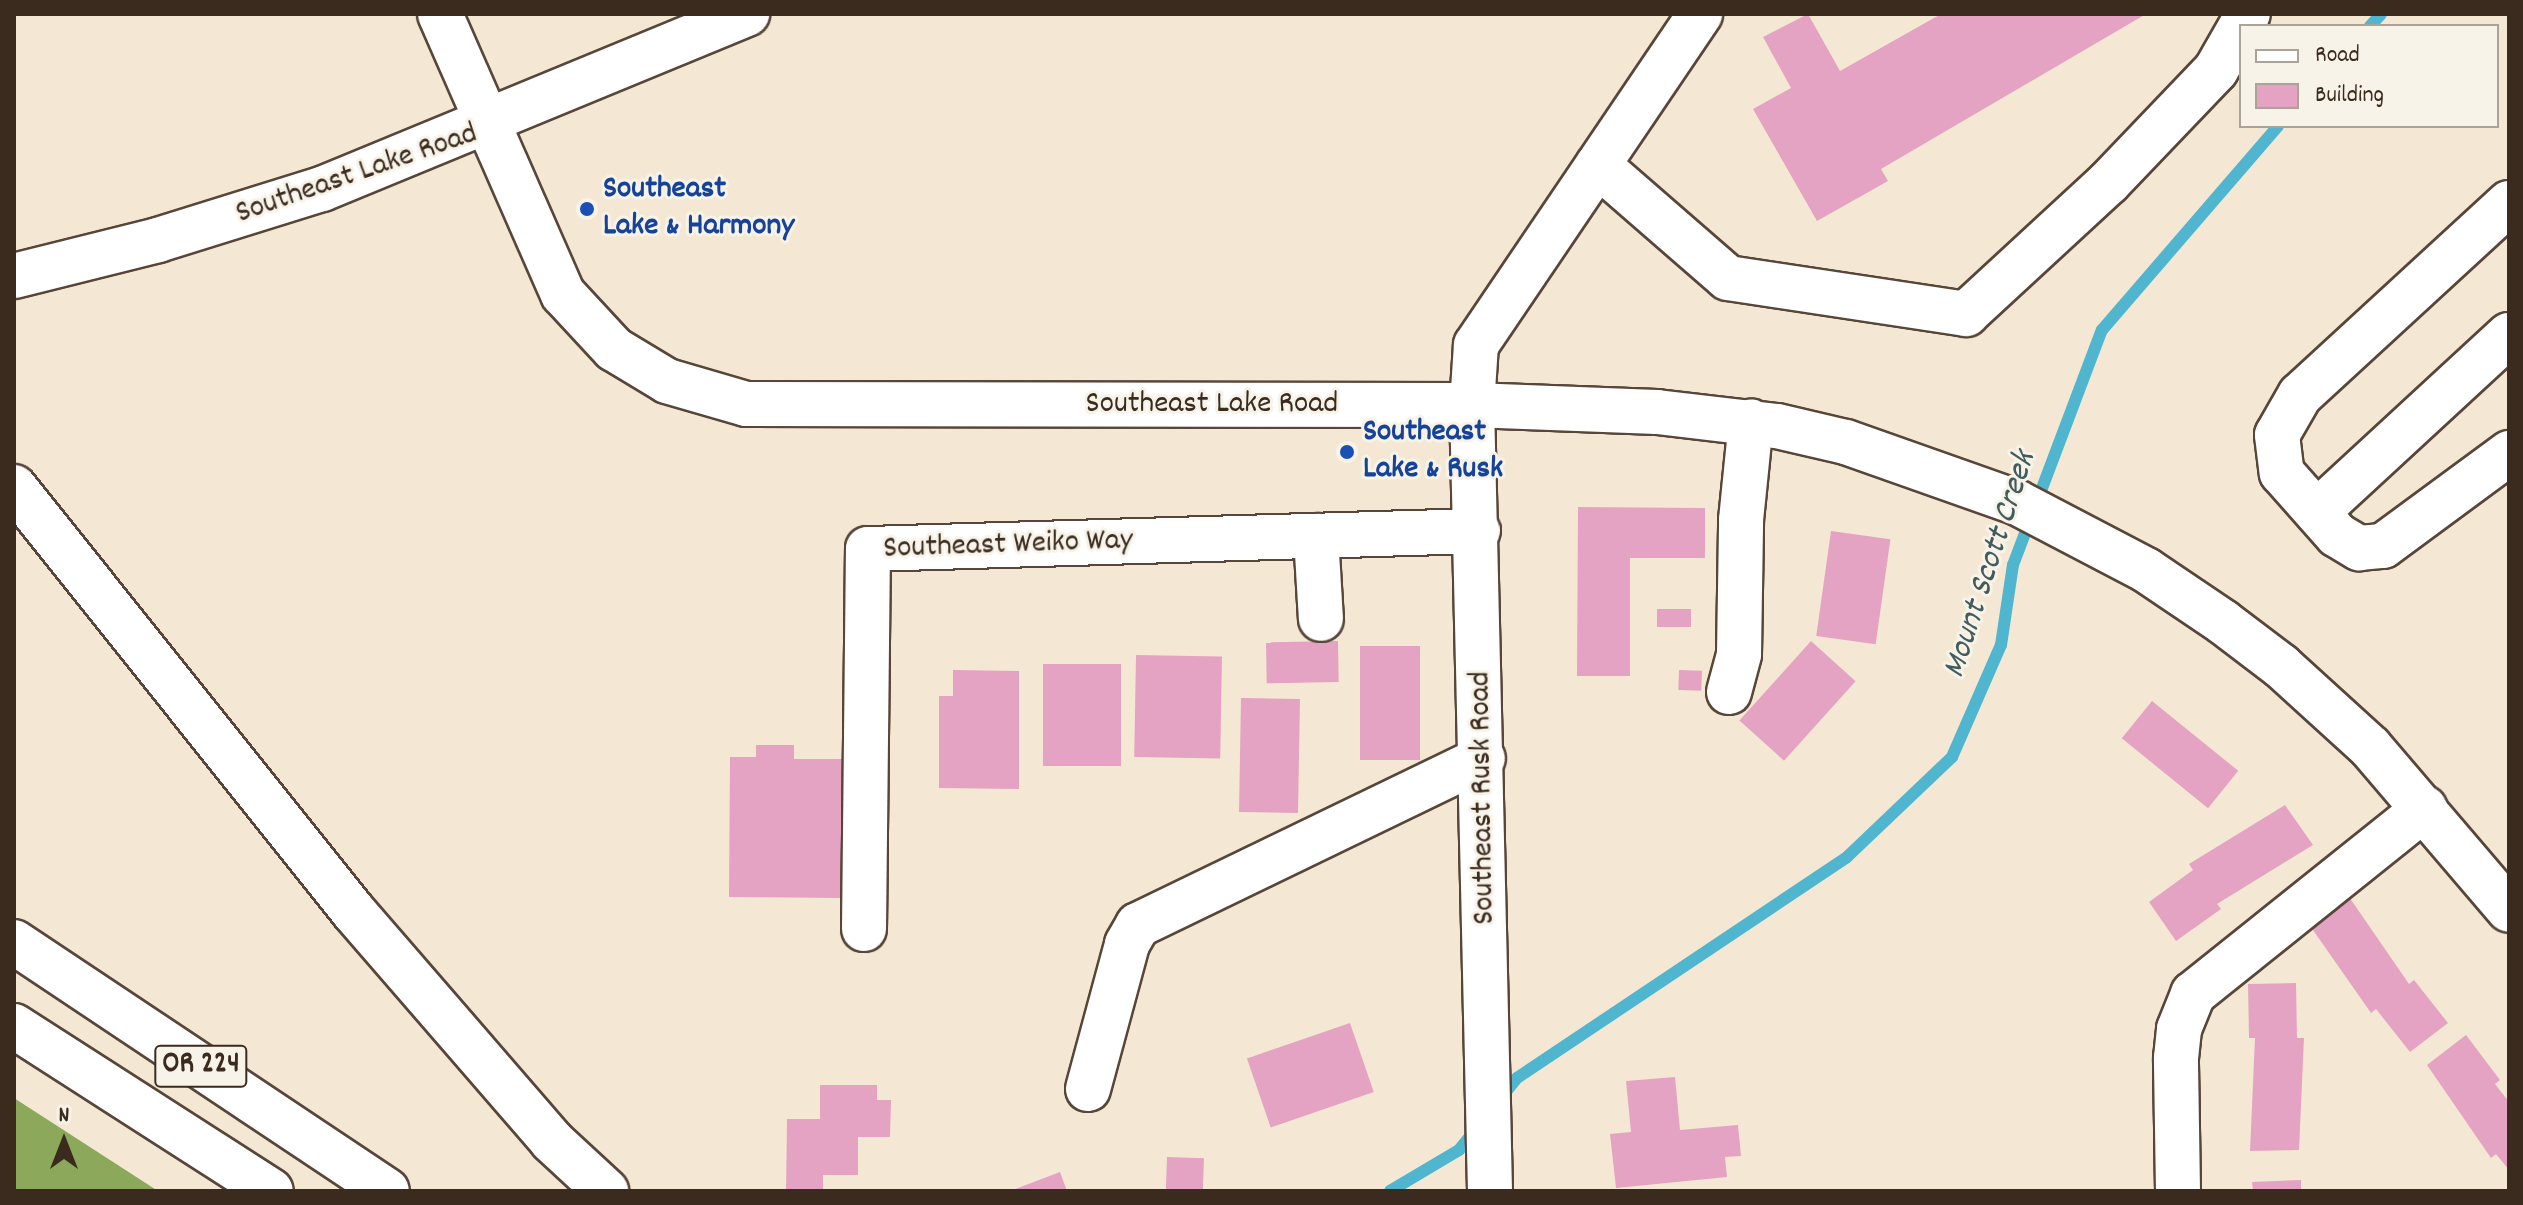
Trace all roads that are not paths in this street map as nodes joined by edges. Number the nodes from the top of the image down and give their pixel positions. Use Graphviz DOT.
graph roads {
  1 [pos="440,14"];
  2 [pos="747,14"];
  3 [pos="1700,14"];
  4 [pos="2239,30"];
  5 [pos="487,125"];
  6 [pos="1598,165"];
  7 [pos="2509,203"];
  8 [pos="14,276"];
  9 [pos="2509,335"];
  10 [pos="1472,405"];
  11 [pos="1751,422"];
  12 [pos="2509,453"];
  13 [pos="14,487"];
  14 [pos="2317,512"];
  15 [pos="1478,531"];
  16 [pos="1316,536"];
  17 [pos="1321,619"];
  18 [pos="1729,692"];
  19 [pos="1483,758"];
  20 [pos="2425,808"];
  21 [pos="2509,910"];
  22 [pos="864,929"];
  23 [pos="14,942"];
  24 [pos="14,1026"];
  25 [pos="1088,1089"];
  26 [pos="1490,1176"];
  27 [pos="271,1191"];
  28 [pos="387,1191"];
  29 [pos="606,1191"];
  30 [pos="2178,1191"];
  1 -- 5 [label="main road"];
  2 -- 5 [label="main road"];
  3 -- 6 [label="main road, Southeast Rusk Road"];
  4 -- 6 [label="main road"];
  5 -- 8 [label="main road, Southeast Lake Road"];
  5 -- 10 [label="main road, Southeast Lake Road"];
  6 -- 10 [label="main road, Southeast Rusk Road"];
  7 -- 14 [label="main road"];
  9 -- 14 [label="main road"];
  10 -- 11 [label="main road, Southeast Lake Road"];
  10 -- 15 [label="main road, Southeast Rusk Road"];
  11 -- 18 [label="main road"];
  11 -- 20 [label="main road, Southeast Lake Road"];
  12 -- 14 [label="main road"];
  13 -- 29 [label="main road"];
  15 -- 16 [label="main road, Southeast Weiko Way"];
  15 -- 19 [label="main road, Southeast Rusk Road"];
  16 -- 17 [label="main road"];
  16 -- 22 [label="main road, Southeast Weiko Way"];
  19 -- 25 [label="main road"];
  19 -- 26 [label="main road, Southeast Rusk Road"];
  20 -- 21 [label="main road, Southeast Lake Road"];
  20 -- 30 [label="main road"];
  23 -- 28 [label="main road, OR 224"];
  24 -- 27 [label="main road, OR 224"];
}
